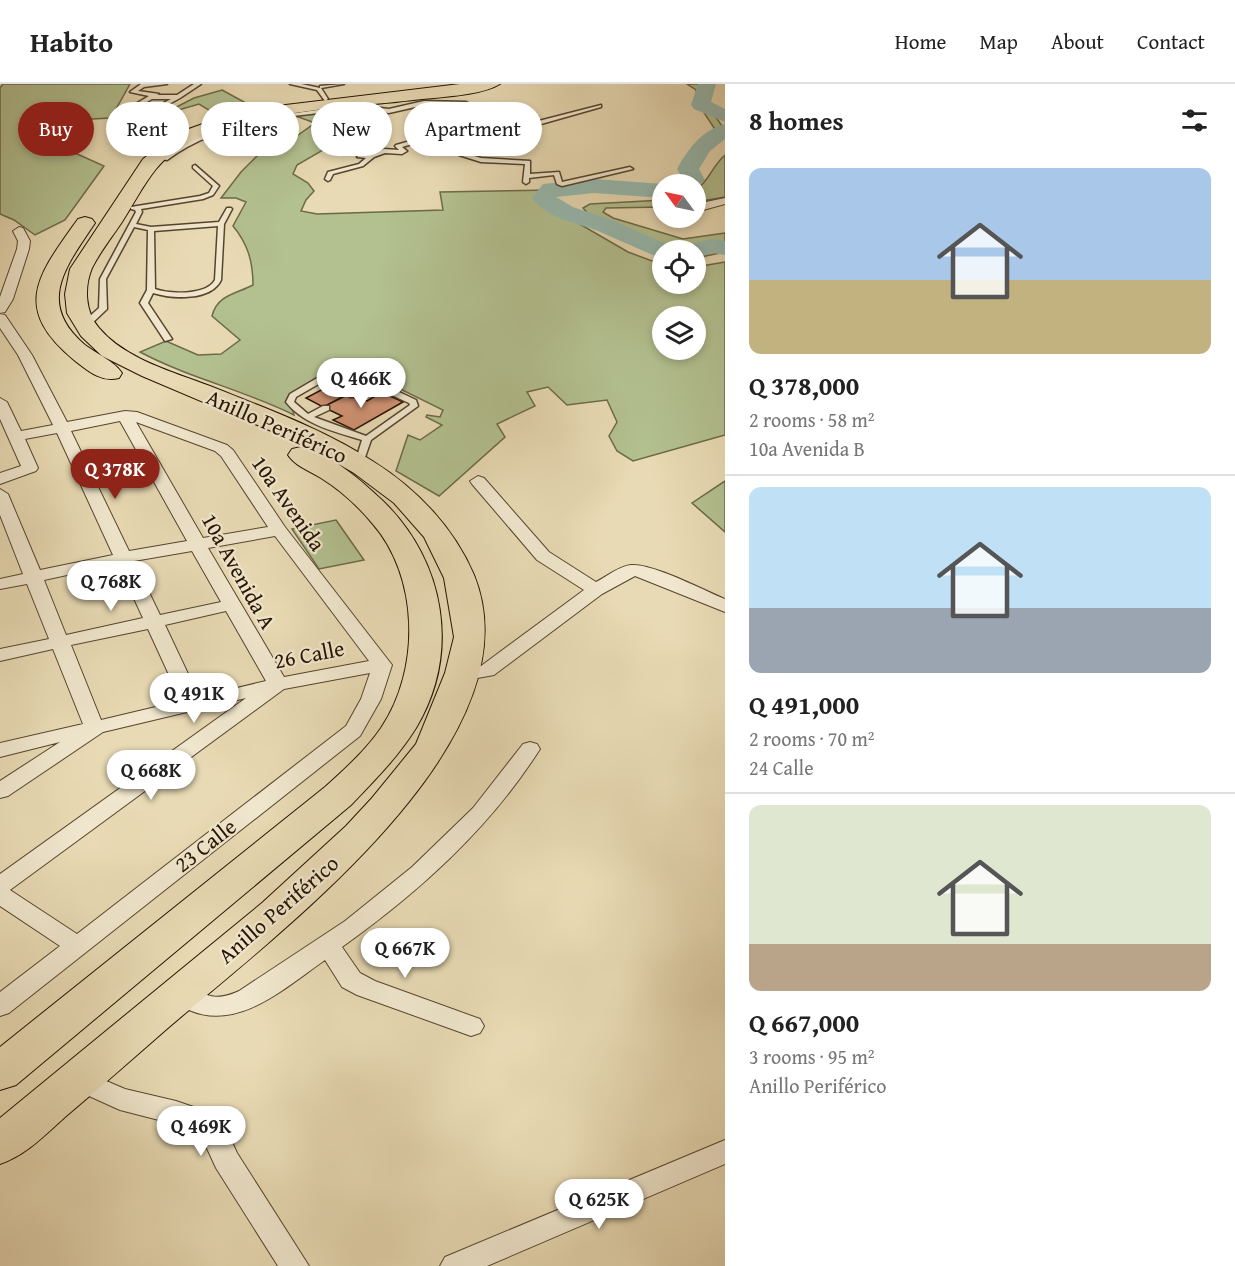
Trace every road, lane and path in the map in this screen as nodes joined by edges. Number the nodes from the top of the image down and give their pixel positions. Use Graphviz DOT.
graph roads {
  1 [pos="155,84"];
  2 [pos="166,84"];
  3 [pos="198,84"];
  4 [pos="293,84"];
  5 [pos="445,84"];
  6 [pos="492,84"];
  7 [pos="332,92"];
  8 [pos="153,96"];
  9 [pos="178,97"];
  10 [pos="143,102"];
  11 [pos="169,102"];
  12 [pos="599,106"];
  13 [pos="404,108"];
  14 [pos="542,122"];
  15 [pos="362,156"];
  16 [pos="372,156"];
  17 [pos="467,156"];
  18 [pos="195,167"];
  19 [pos="630,169"];
  20 [pos="143,175"];
  21 [pos="328,179"];
  22 [pos="725,201"];
  23 [pos="706,206"];
  24 [pos="229,209"];
  25 [pos="130,214"];
  26 [pos="221,224"];
  27 [pos="151,229"];
  28 [pos="19,231"];
  29 [pos="151,290"];
  30 [pos="0,309"];
  31 [pos="0,318"];
  32 [pos="168,339"];
  33 [pos="6,342"];
  34 [pos="376,383"];
  35 [pos="353,395"];
  36 [pos="0,402"];
  37 [pos="326,408"];
  38 [pos="125,417"];
  39 [pos="300,420"];
  40 [pos="62,427"];
  41 [pos="16,436"];
  42 [pos="363,451"];
  43 [pos="0,479"];
  44 [pos="478,481"];
  45 [pos="0,494"];
  46 [pos="279,530"];
  47 [pos="198,543"];
  48 [pos="122,558"];
  49 [pos="34,578"];
  50 [pos="0,584"];
  51 [pos="596,590"];
  52 [pos="230,604"];
  53 [pos="725,606"];
  54 [pos="152,622"];
  55 [pos="60,642"];
  56 [pos="0,655"];
  57 [pos="382,665"];
  58 [pos="461,675"];
  59 [pos="278,684"];
  60 [pos="193,705"];
  61 [pos="95,729"];
  62 [pos="530,749"];
  63 [pos="0,750"];
  64 [pos="0,791"];
  65 [pos="0,886"];
  66 [pos="0,895"];
  67 [pos="76,945"];
  68 [pos="329,946"];
  69 [pos="180,994"];
  70 [pos="0,1006"];
  71 [pos="471,1026"];
  72 [pos="0,1072"];
  73 [pos="78,1080"];
  74 [pos="0,1145"];
  75 [pos="725,1152"];
  76 [pos="294,1266"];
  77 [pos="455,1266"];
  1 -- 2 [label="lane"];
  1 -- 8 [label="lane"];
  2 -- 8 [label="lane"];
  3 -- 9 [label="lane"];
  4 -- 7 [label="lane"];
  5 -- 7 [label="highway, Anillo Periférico"];
  6 -- 7 [label="highway, Anillo Periférico"];
  7 -- 20 [label="highway, Anillo Periférico"];
  7 -- 72 [label="highway, Anillo Periférico"];
  8 -- 9 [label="lane"];
  8 -- 10 [label="lane"];
  9 -- 11 [label="lane"];
  12 -- 14 [label="lane"];
  13 -- 20 [label="lane"];
  15 -- 16 [label="lane"];
  16 -- 21 [label="lane"];
  17 -- 19 [label="lane"];
  18 -- 25 [label="lane"];
  20 -- 25 [label="highway, Anillo Periférico"];
  22 -- 23 [label="street"];
  24 -- 26 [label="lane"];
  25 -- 27 [label="lane"];
  25 -- 39 [label="highway, Anillo Periférico"];
  26 -- 27 [label="lane"];
  26 -- 29 [label="lane"];
  27 -- 29 [label="lane"];
  28 -- 30 [label="street"];
  29 -- 32 [label="lane"];
  31 -- 33 [label="street"];
  33 -- 40 [label="street"];
  34 -- 35 [label="lane"];
  34 -- 39 [label="lane"];
  34 -- 42 [label="lane"];
  36 -- 41 [label="street"];
  37 -- 39 [label="lane"];
  38 -- 40 [label="street, 10a Avenida"];
  38 -- 46 [label="street, 10a Avenida"];
  38 -- 47 [label="street, 10a Avenida A"];
  39 -- 42 [label="highway, Anillo Periférico"];
  40 -- 41 [label="street, 10a Avenida"];
  40 -- 48 [label="street"];
  41 -- 43 [label="street"];
  42 -- 58 [label="highway, Anillo Periférico"];
  44 -- 51 [label="street"];
  45 -- 49 [label="street"];
  46 -- 47 [label="street"];
  46 -- 57 [label="street, 10a Avenida"];
  47 -- 48 [label="street"];
  47 -- 52 [label="street, 10a Avenida A"];
  48 -- 49 [label="street"];
  48 -- 54 [label="street"];
  49 -- 50 [label="street"];
  49 -- 55 [label="street"];
  51 -- 53 [label="street"];
  51 -- 58 [label="street"];
  52 -- 54 [label="street"];
  52 -- 59 [label="street, 10a Avenida A"];
  54 -- 55 [label="street"];
  54 -- 60 [label="street"];
  55 -- 56 [label="street"];
  55 -- 61 [label="street"];
  57 -- 59 [label="street, 26 Calle"];
  57 -- 67 [label="street, 23 Calle"];
  58 -- 69 [label="highway, Anillo Periférico"];
  59 -- 60 [label="street, 26 Calle"];
  59 -- 65 [label="street"];
  60 -- 61 [label="street, 26 Calle"];
  61 -- 63 [label="street, 26 Calle"];
  61 -- 64 [label="street"];
  62 -- 68 [label="street"];
  66 -- 67 [label="street"];
  67 -- 70 [label="street, 23 Calle"];
  68 -- 69 [label="street"];
  68 -- 71 [label="street"];
  69 -- 73 [label="highway, Anillo Periférico"];
  73 -- 74 [label="highway, Anillo Periférico"];
  73 -- 76 [label="street"];
  75 -- 77 [label="street"];
}
